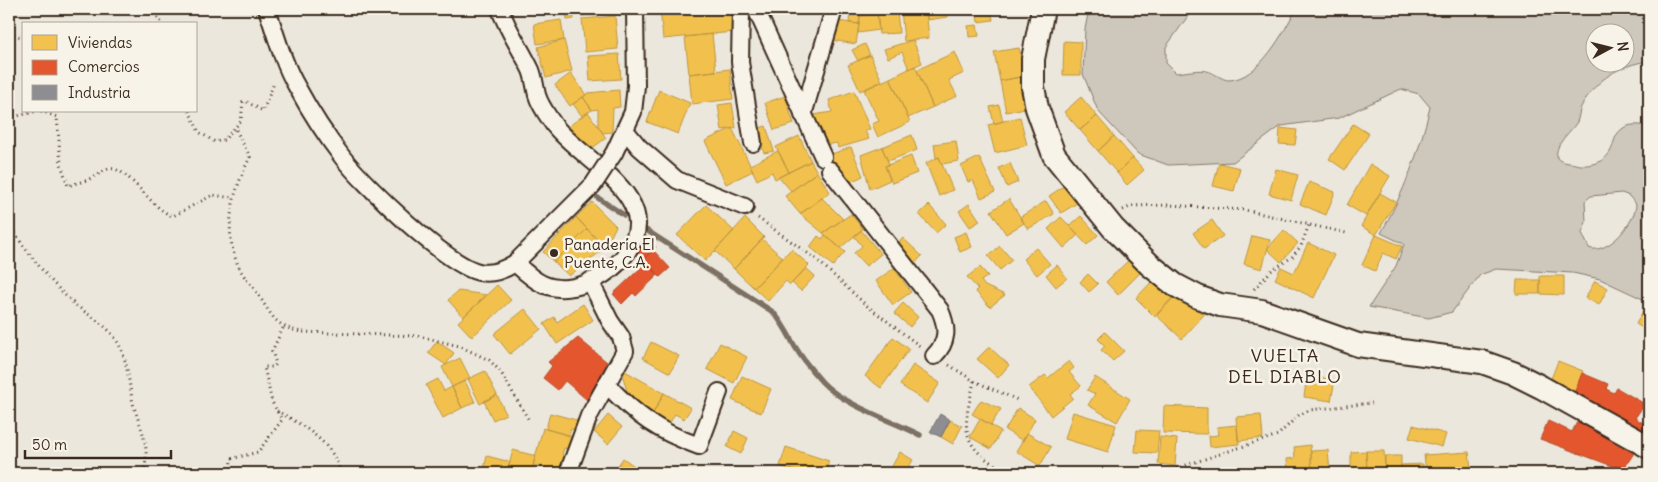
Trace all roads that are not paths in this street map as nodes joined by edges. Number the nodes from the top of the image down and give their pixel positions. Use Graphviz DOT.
graph roads {
  1 [pos="268,9"];
  2 [pos="500,9"];
  3 [pos="634,9"];
  4 [pos="741,9"];
  5 [pos="756,9"];
  6 [pos="834,9"];
  7 [pos="1042,11"];
  8 [pos="803,115"];
  9 [pos="625,130"];
  10 [pos="753,143"];
  11 [pos="745,207"];
  12 [pos="515,263"];
  13 [pos="590,281"];
  14 [pos="934,356"];
  15 [pos="607,385"];
  16 [pos="719,392"];
  17 [pos="1649,447"];
  18 [pos="568,473"];
  1 -- 12 [label="street"];
  2 -- 13 [label="street"];
  3 -- 9 [label="street"];
  4 -- 10 [label="street"];
  5 -- 8 [label="street"];
  6 -- 8 [label="street"];
  7 -- 17 [label="main road"];
  8 -- 14 [label="street"];
  9 -- 11 [label="street"];
  9 -- 12 [label="street, bridge"];
  12 -- 13 [label="street"];
  13 -- 15 [label="street"];
  15 -- 16 [label="street"];
  15 -- 18 [label="street"];
}
